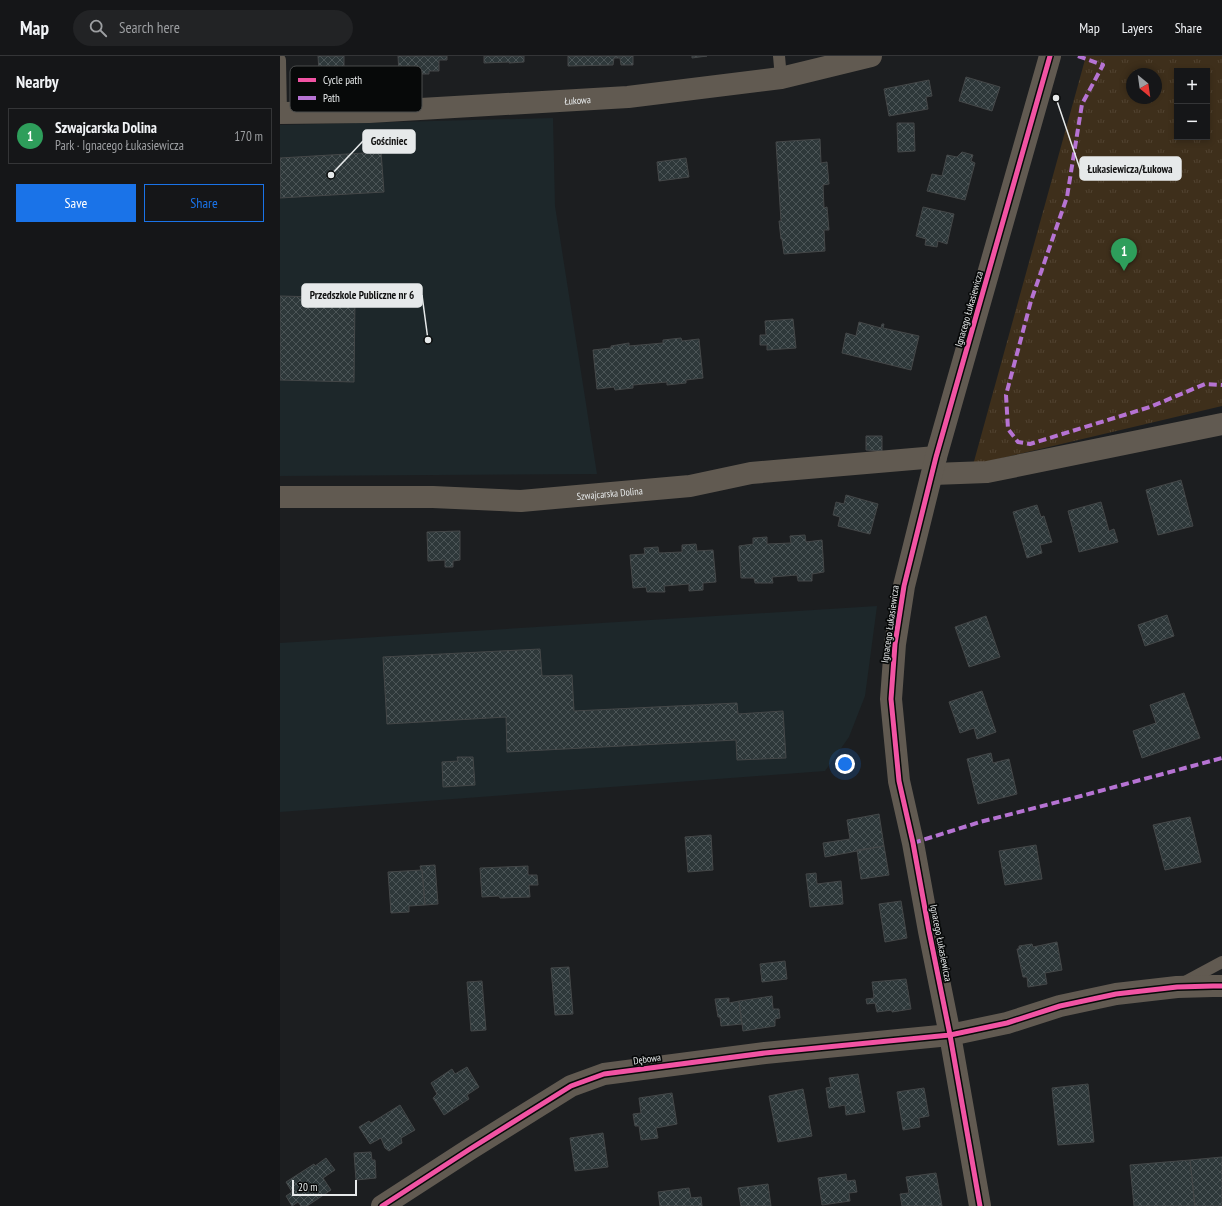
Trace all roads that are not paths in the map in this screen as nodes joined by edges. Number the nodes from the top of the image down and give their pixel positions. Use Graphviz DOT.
graph roads {
  1 [pos="779,56"];
  2 [pos="871,56"];
  3 [pos="1050,56"];
  4 [pos="280,60"];
  5 [pos="781,78"];
  6 [pos="422,109"];
  7 [pos="369,112"];
  8 [pos="281,113"];
  9 [pos="1222,424"];
  10 [pos="935,466"];
  11 [pos="280,497"];
  12 [pos="1222,962"];
  13 [pos="1222,986"];
  14 [pos="1177,987"];
  15 [pos="950,1035"];
  16 [pos="382,1206"];
  17 [pos="980,1206"];
  1 -- 5 [label="lane"];
  2 -- 5 [label="street, Łukowa"];
  3 -- 10 [label="street, Ignacego Łukasiewicza"];
  4 -- 8 [label="lane"];
  5 -- 6 [label="street, Łukowa"];
  7 -- 8 [label="street, Łukowa"];
  9 -- 10 [label="street, Szwajcarska Dolina"];
  10 -- 11 [label="street, Szwajcarska Dolina"];
  10 -- 15 [label="street, Ignacego Łukasiewicza"];
  12 -- 14 [label="lane"];
  13 -- 14 [label="street, Dębowa"];
  14 -- 15 [label="street, Dębowa"];
  15 -- 16 [label="street, Dębowa"];
  15 -- 17 [label="street, Ignacego Łukasiewicza"];
}
